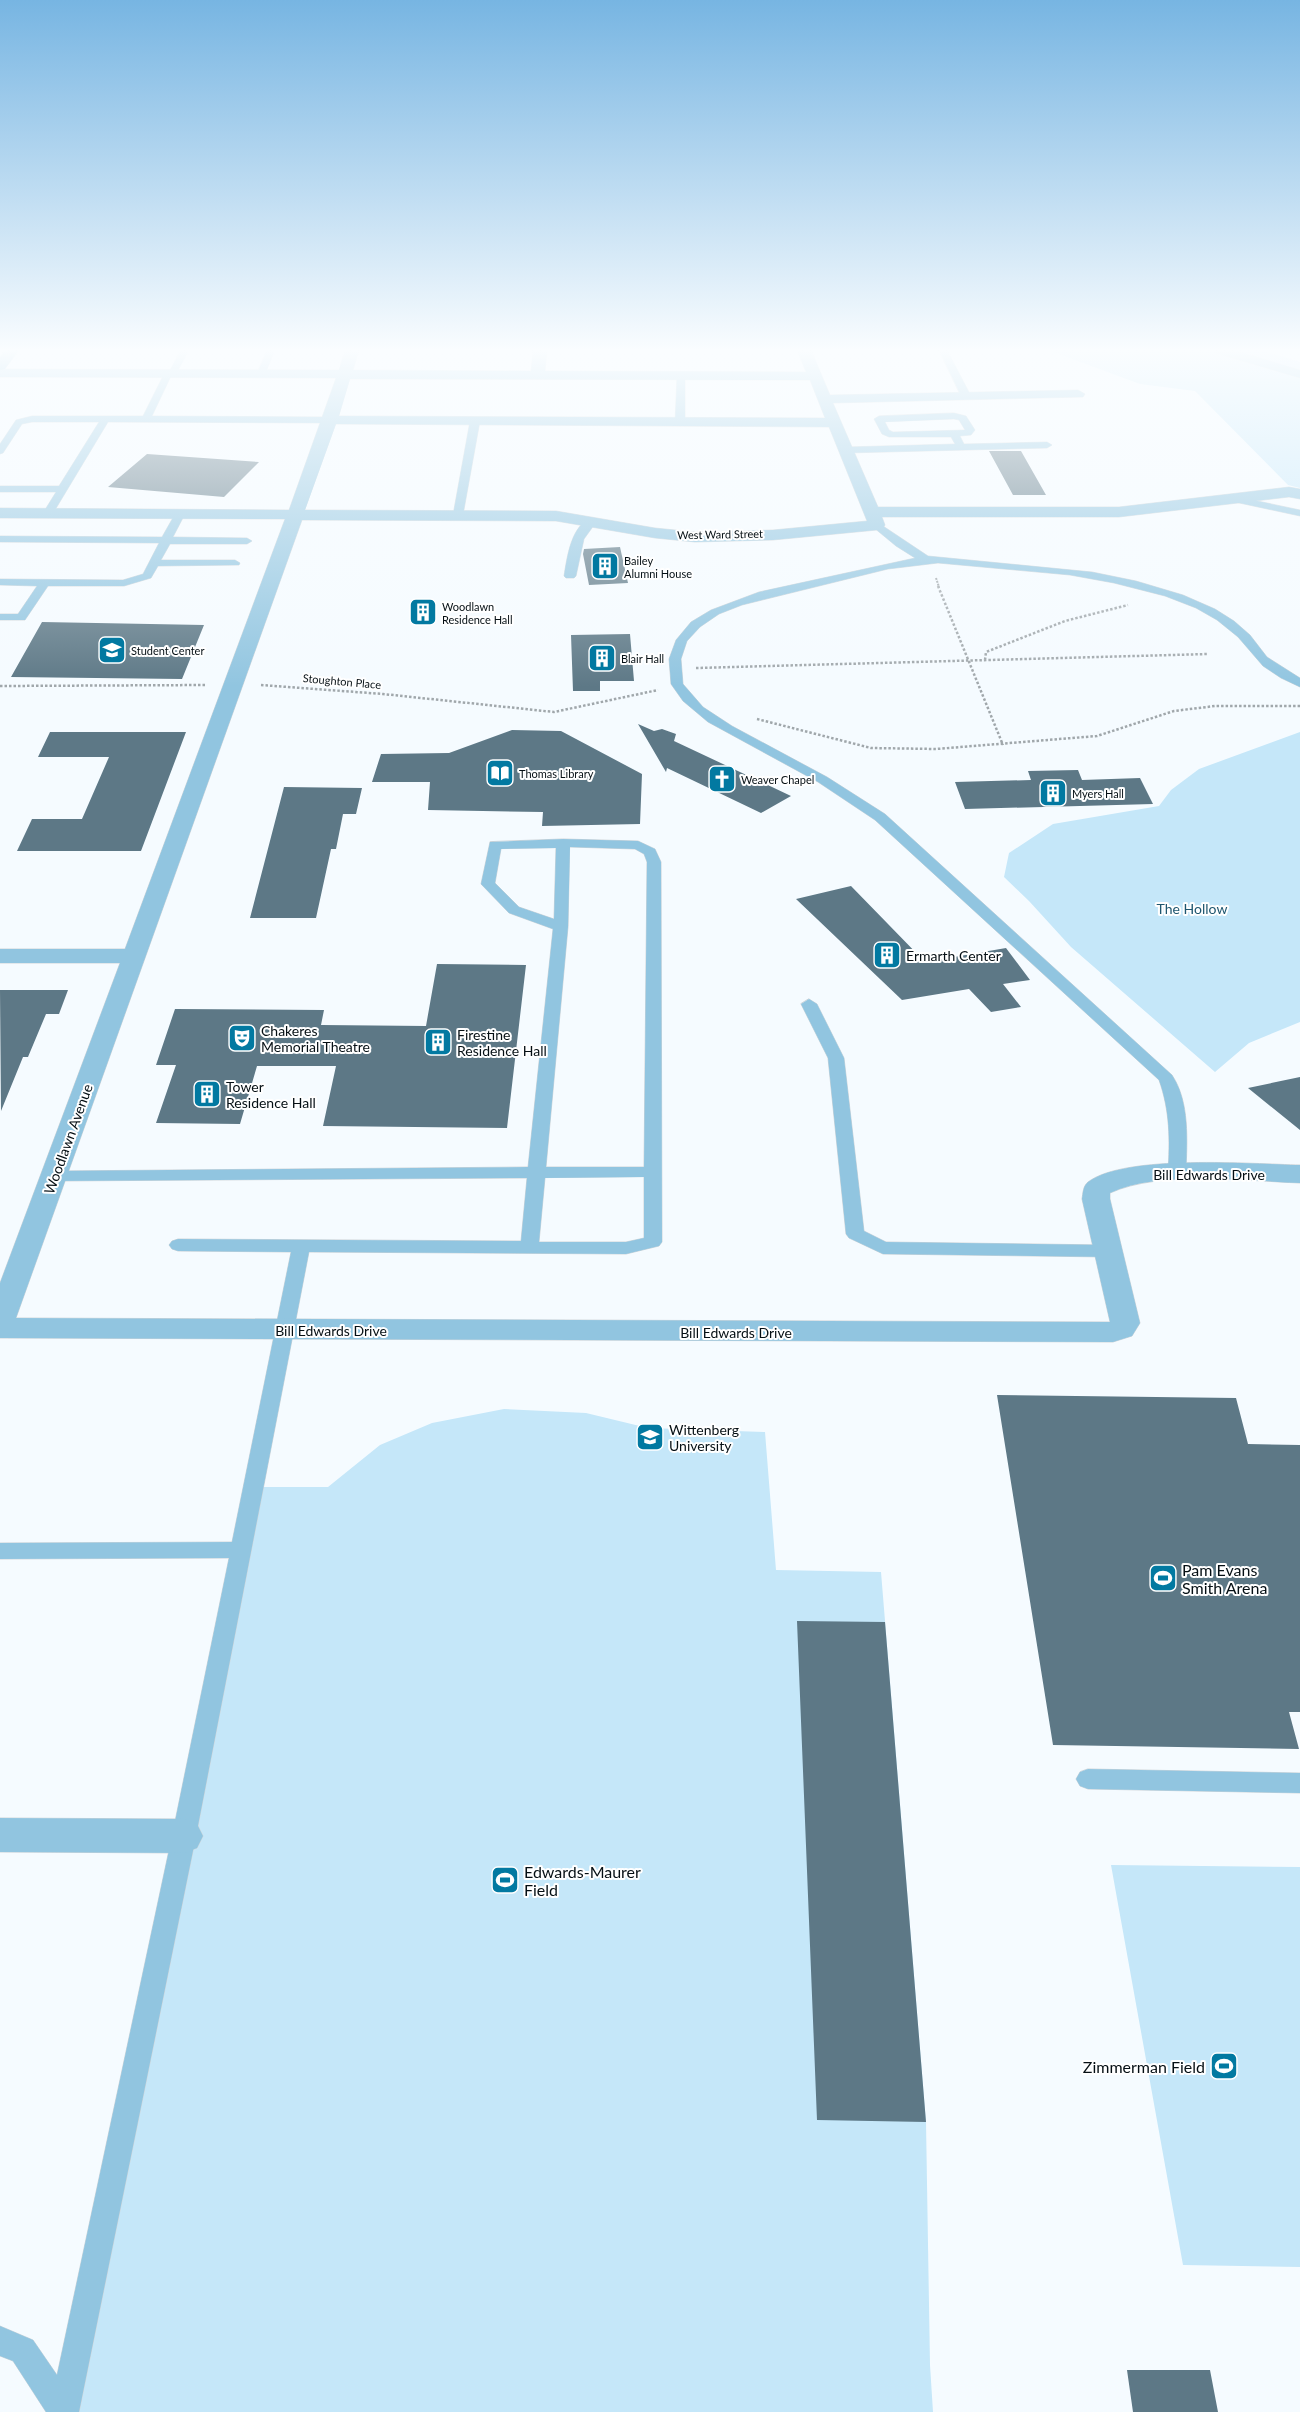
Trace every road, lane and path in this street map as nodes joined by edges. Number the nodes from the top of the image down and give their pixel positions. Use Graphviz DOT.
graph roads {
  1 [pos="79,463"];
  2 [pos="314,463"];
  3 [pos="468,463"];
  4 [pos="851,463"];
  5 [pos="0,489"];
  6 [pos="63,489"];
  7 [pos="1300,494"];
  8 [pos="1234,499"];
  9 [pos="0,513"];
  10 [pos="1300,513"];
  11 [pos="48,514"];
  12 [pos="180,514"];
  13 [pos="294,514"];
  14 [pos="458,515"];
  15 [pos="874,519"];
  16 [pos="592,521"];
  17 [pos="0,539"];
  18 [pos="167,540"];
  19 [pos="247,541"];
  20 [pos="925,559"];
  21 [pos="154,563"];
  22 [pos="235,563"];
  23 [pos="935,573"];
  24 [pos="570,576"];
  25 [pos="0,582"];
  26 [pos="44,582"];
  27 [pos="1168,593"];
  28 [pos="0,617"];
  29 [pos="1208,654"];
  30 [pos="969,660"];
  31 [pos="985,660"];
  32 [pos="674,669"];
  33 [pos="233,684"];
  34 [pos="1300,684"];
  35 [pos="0,686"];
  36 [pos="678,686"];
  37 [pos="1300,706"];
  38 [pos="754,718"];
  39 [pos="1003,745"];
  40 [pos="563,843"];
  41 [pos="560,927"];
  42 [pos="0,956"];
  43 [pos="135,956"];
  44 [pos="808,1004"];
  45 [pos="654,1172"];
  46 [pos="1177,1172"];
  47 [pos="537,1173"];
  48 [pos="1300,1174"];
  49 [pos="54,1176"];
  50 [pos="178,1246"];
  51 [pos="301,1246"];
  52 [pos="529,1248"];
  53 [pos="1108,1252"];
  54 [pos="0,1322"];
  55 [pos="0,1328"];
  56 [pos="284,1329"];
  57 [pos="240,1550"];
  58 [pos="0,1551"];
  59 [pos="1088,1779"];
  60 [pos="1300,1783"];
  61 [pos="0,1834"];
  62 [pos="184,1836"];
  63 [pos="0,2341"];
  1 -- 6 [label="lane"];
  2 -- 13 [label="street"];
  3 -- 14 [label="lane"];
  4 -- 15 [label="street"];
  5 -- 6 [label="lane"];
  6 -- 11 [label="lane"];
  7 -- 8 [label="street, West Ward Street"];
  8 -- 10 [label="lane"];
  8 -- 15 [label="street, West Ward Street"];
  9 -- 11 [label="street, West Ward Street"];
  11 -- 12 [label="street, West Ward Street"];
  12 -- 13 [label="street, West Ward Street"];
  12 -- 18 [label="lane"];
  13 -- 14 [label="street, West Ward Street"];
  13 -- 33 [label="street, Woodlawn Avenue"];
  14 -- 16 [label="street, West Ward Street"];
  15 -- 16 [label="street, West Ward Street"];
  15 -- 20 [label="lane"];
  16 -- 24 [label="lane"];
  17 -- 18 [label="lane"];
  18 -- 19 [label="lane"];
  18 -- 21 [label="lane"];
  20 -- 27 [label="lane"];
  20 -- 32 [label="lane"];
  21 -- 22 [label="lane"];
  21 -- 26 [label="lane"];
  23 -- 30 [label="path"];
  25 -- 26 [label="lane"];
  26 -- 28 [label="lane"];
  27 -- 31 [label="path"];
  27 -- 34 [label="lane"];
  29 -- 31 [label="path"];
  30 -- 31 [label="path"];
  30 -- 32 [label="path"];
  30 -- 39 [label="path"];
  32 -- 36 [label="lane"];
  33 -- 35 [label="path, Stoughton Place"];
  33 -- 36 [label="path, Stoughton Place"];
  33 -- 43 [label="street, Woodlawn Avenue"];
  36 -- 46 [label="lane"];
  37 -- 39 [label="path"];
  38 -- 39 [label="path"];
  40 -- 41 [label="lane"];
  40 -- 41 [label="lane"];
  40 -- 45 [label="lane"];
  41 -- 47 [label="lane"];
  42 -- 43 [label="street"];
  43 -- 49 [label="street, Woodlawn Avenue"];
  44 -- 53 [label="lane"];
  45 -- 47 [label="lane"];
  45 -- 52 [label="lane"];
  46 -- 48 [label="street, Bill Edwards Drive"];
  46 -- 53 [label="street, Bill Edwards Drive"];
  47 -- 49 [label="lane"];
  47 -- 52 [label="lane"];
  49 -- 54 [label="street, Woodlawn Avenue"];
  50 -- 51 [label="lane"];
  51 -- 52 [label="lane"];
  51 -- 56 [label="lane"];
  53 -- 56 [label="street, Bill Edwards Drive"];
  55 -- 56 [label="street, Bill Edwards Drive"];
  56 -- 57 [label="lane"];
  57 -- 58 [label="lane"];
  57 -- 62 [label="lane"];
  59 -- 60 [label="lane"];
  61 -- 62 [label="street"];
  62 -- 63 [label="lane"];
}
